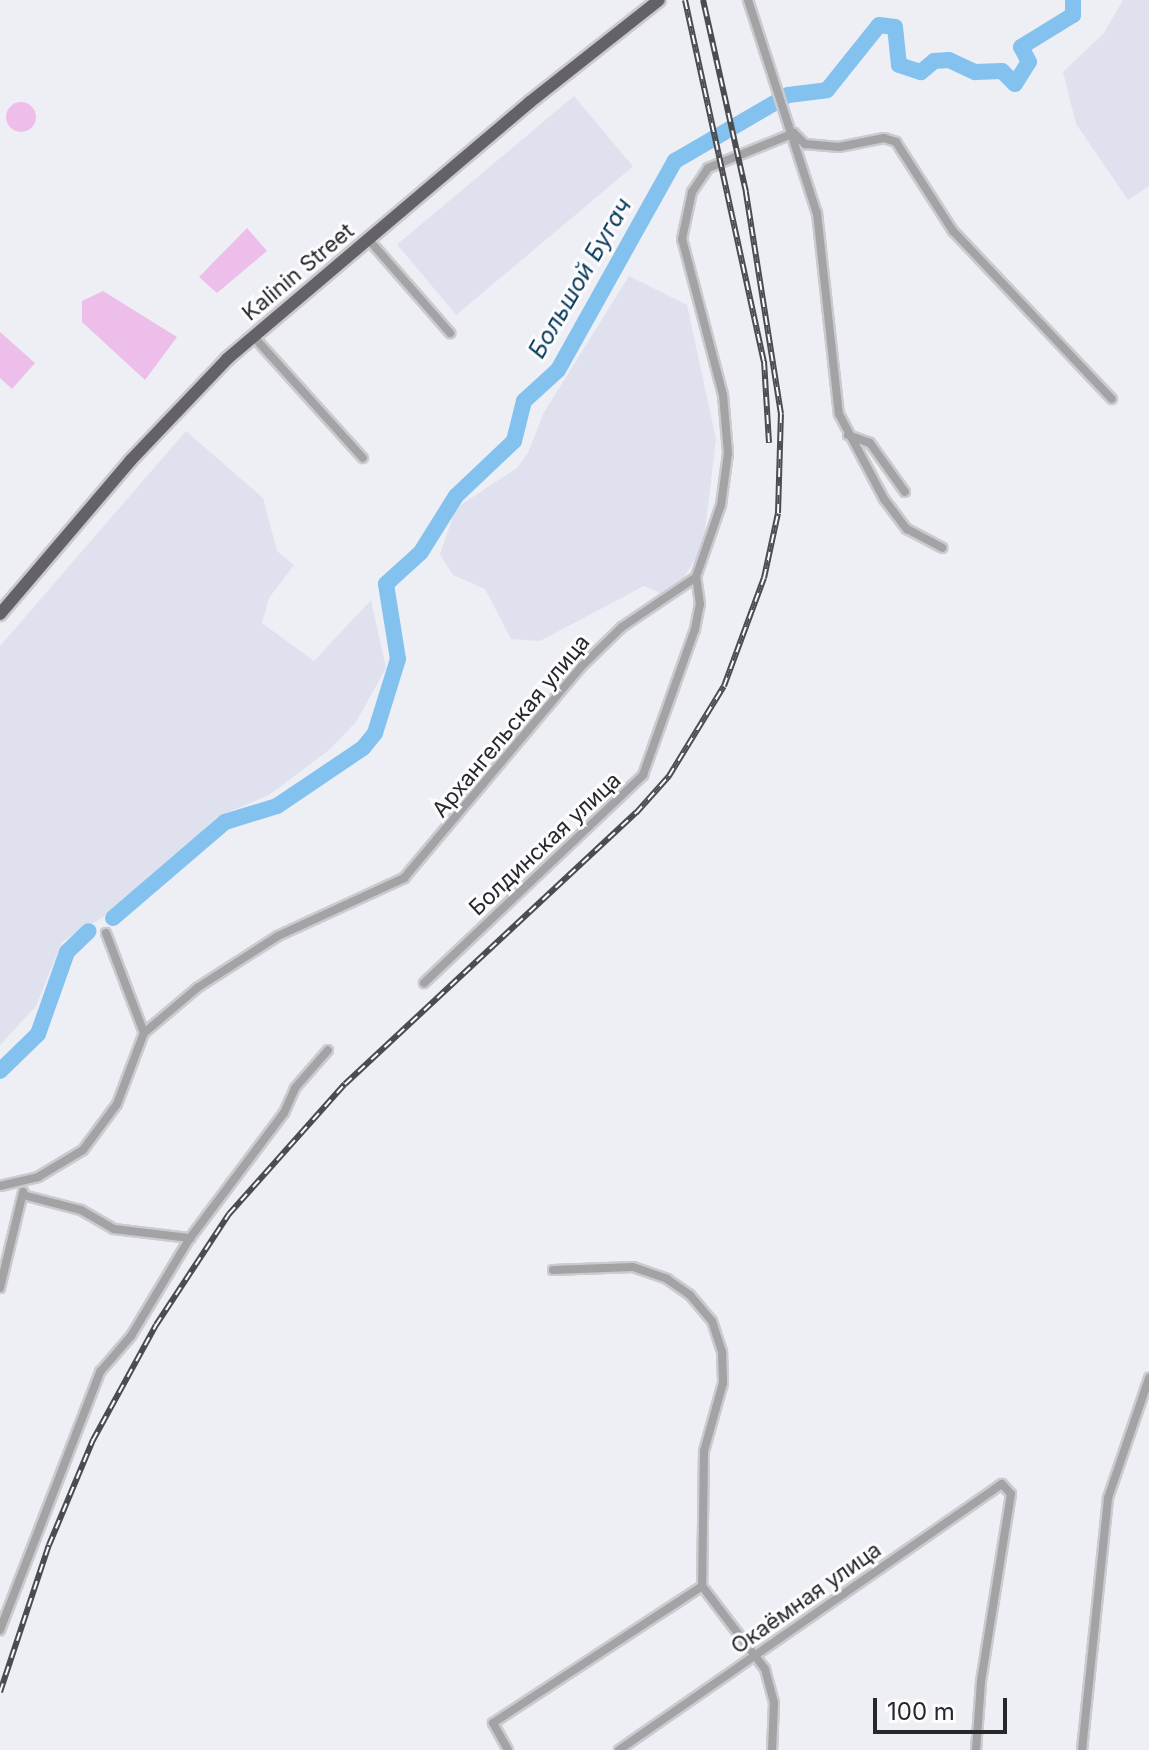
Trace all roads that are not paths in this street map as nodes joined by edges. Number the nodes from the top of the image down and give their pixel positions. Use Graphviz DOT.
graph roads {
  1 [pos="659,0"];
  2 [pos="748,0"];
  3 [pos="794,133"];
  4 [pos="368,239"];
  5 [pos="450,333"];
  6 [pos="253,336"];
  7 [pos="1112,399"];
  8 [pos="847,435"];
  9 [pos="363,458"];
  10 [pos="905,492"];
  11 [pos="942,548"];
  12 [pos="696,577"];
  13 [pos="0,614"];
  14 [pos="106,933"];
  15 [pos="424,983"];
  16 [pos="144,1033"];
  17 [pos="328,1050"];
  18 [pos="24,1183"];
  19 [pos="0,1186"];
  20 [pos="23,1195"];
  21 [pos="190,1238"];
  22 [pos="553,1270"];
  23 [pos="0,1288"];
  24 [pos="1149,1378"];
  25 [pos="702,1586"];
  26 [pos="0,1630"];
  27 [pos="754,1656"];
  28 [pos="508,1750"];
  29 [pos="619,1750"];
  30 [pos="772,1750"];
  31 [pos="976,1750"];
  32 [pos="1082,1750"];
  1 -- 4 [label="main road, Kalinin Street"];
  2 -- 3 [label="street"];
  3 -- 7 [label="street"];
  3 -- 8 [label="street"];
  3 -- 12 [label="street"];
  4 -- 5 [label="street"];
  4 -- 6 [label="main road, Kalinin Street"];
  6 -- 9 [label="street"];
  6 -- 13 [label="main road, Kalinin Street"];
  8 -- 10 [label="street"];
  8 -- 11 [label="street"];
  12 -- 15 [label="street, Болдинская улица"];
  12 -- 16 [label="street, Архангельская улица"];
  14 -- 16 [label="street"];
  16 -- 18 [label="street"];
  17 -- 21 [label="street"];
  18 -- 19 [label="street"];
  18 -- 20 [label="street"];
  20 -- 21 [label="street"];
  20 -- 23 [label="street"];
  21 -- 26 [label="street"];
  22 -- 25 [label="street"];
  24 -- 32 [label="street"];
  25 -- 27 [label="street"];
  25 -- 28 [label="street"];
  27 -- 29 [label="street, Окаёмная улица"];
  27 -- 30 [label="street"];
  27 -- 31 [label="street, Окаёмная улица"];
}
